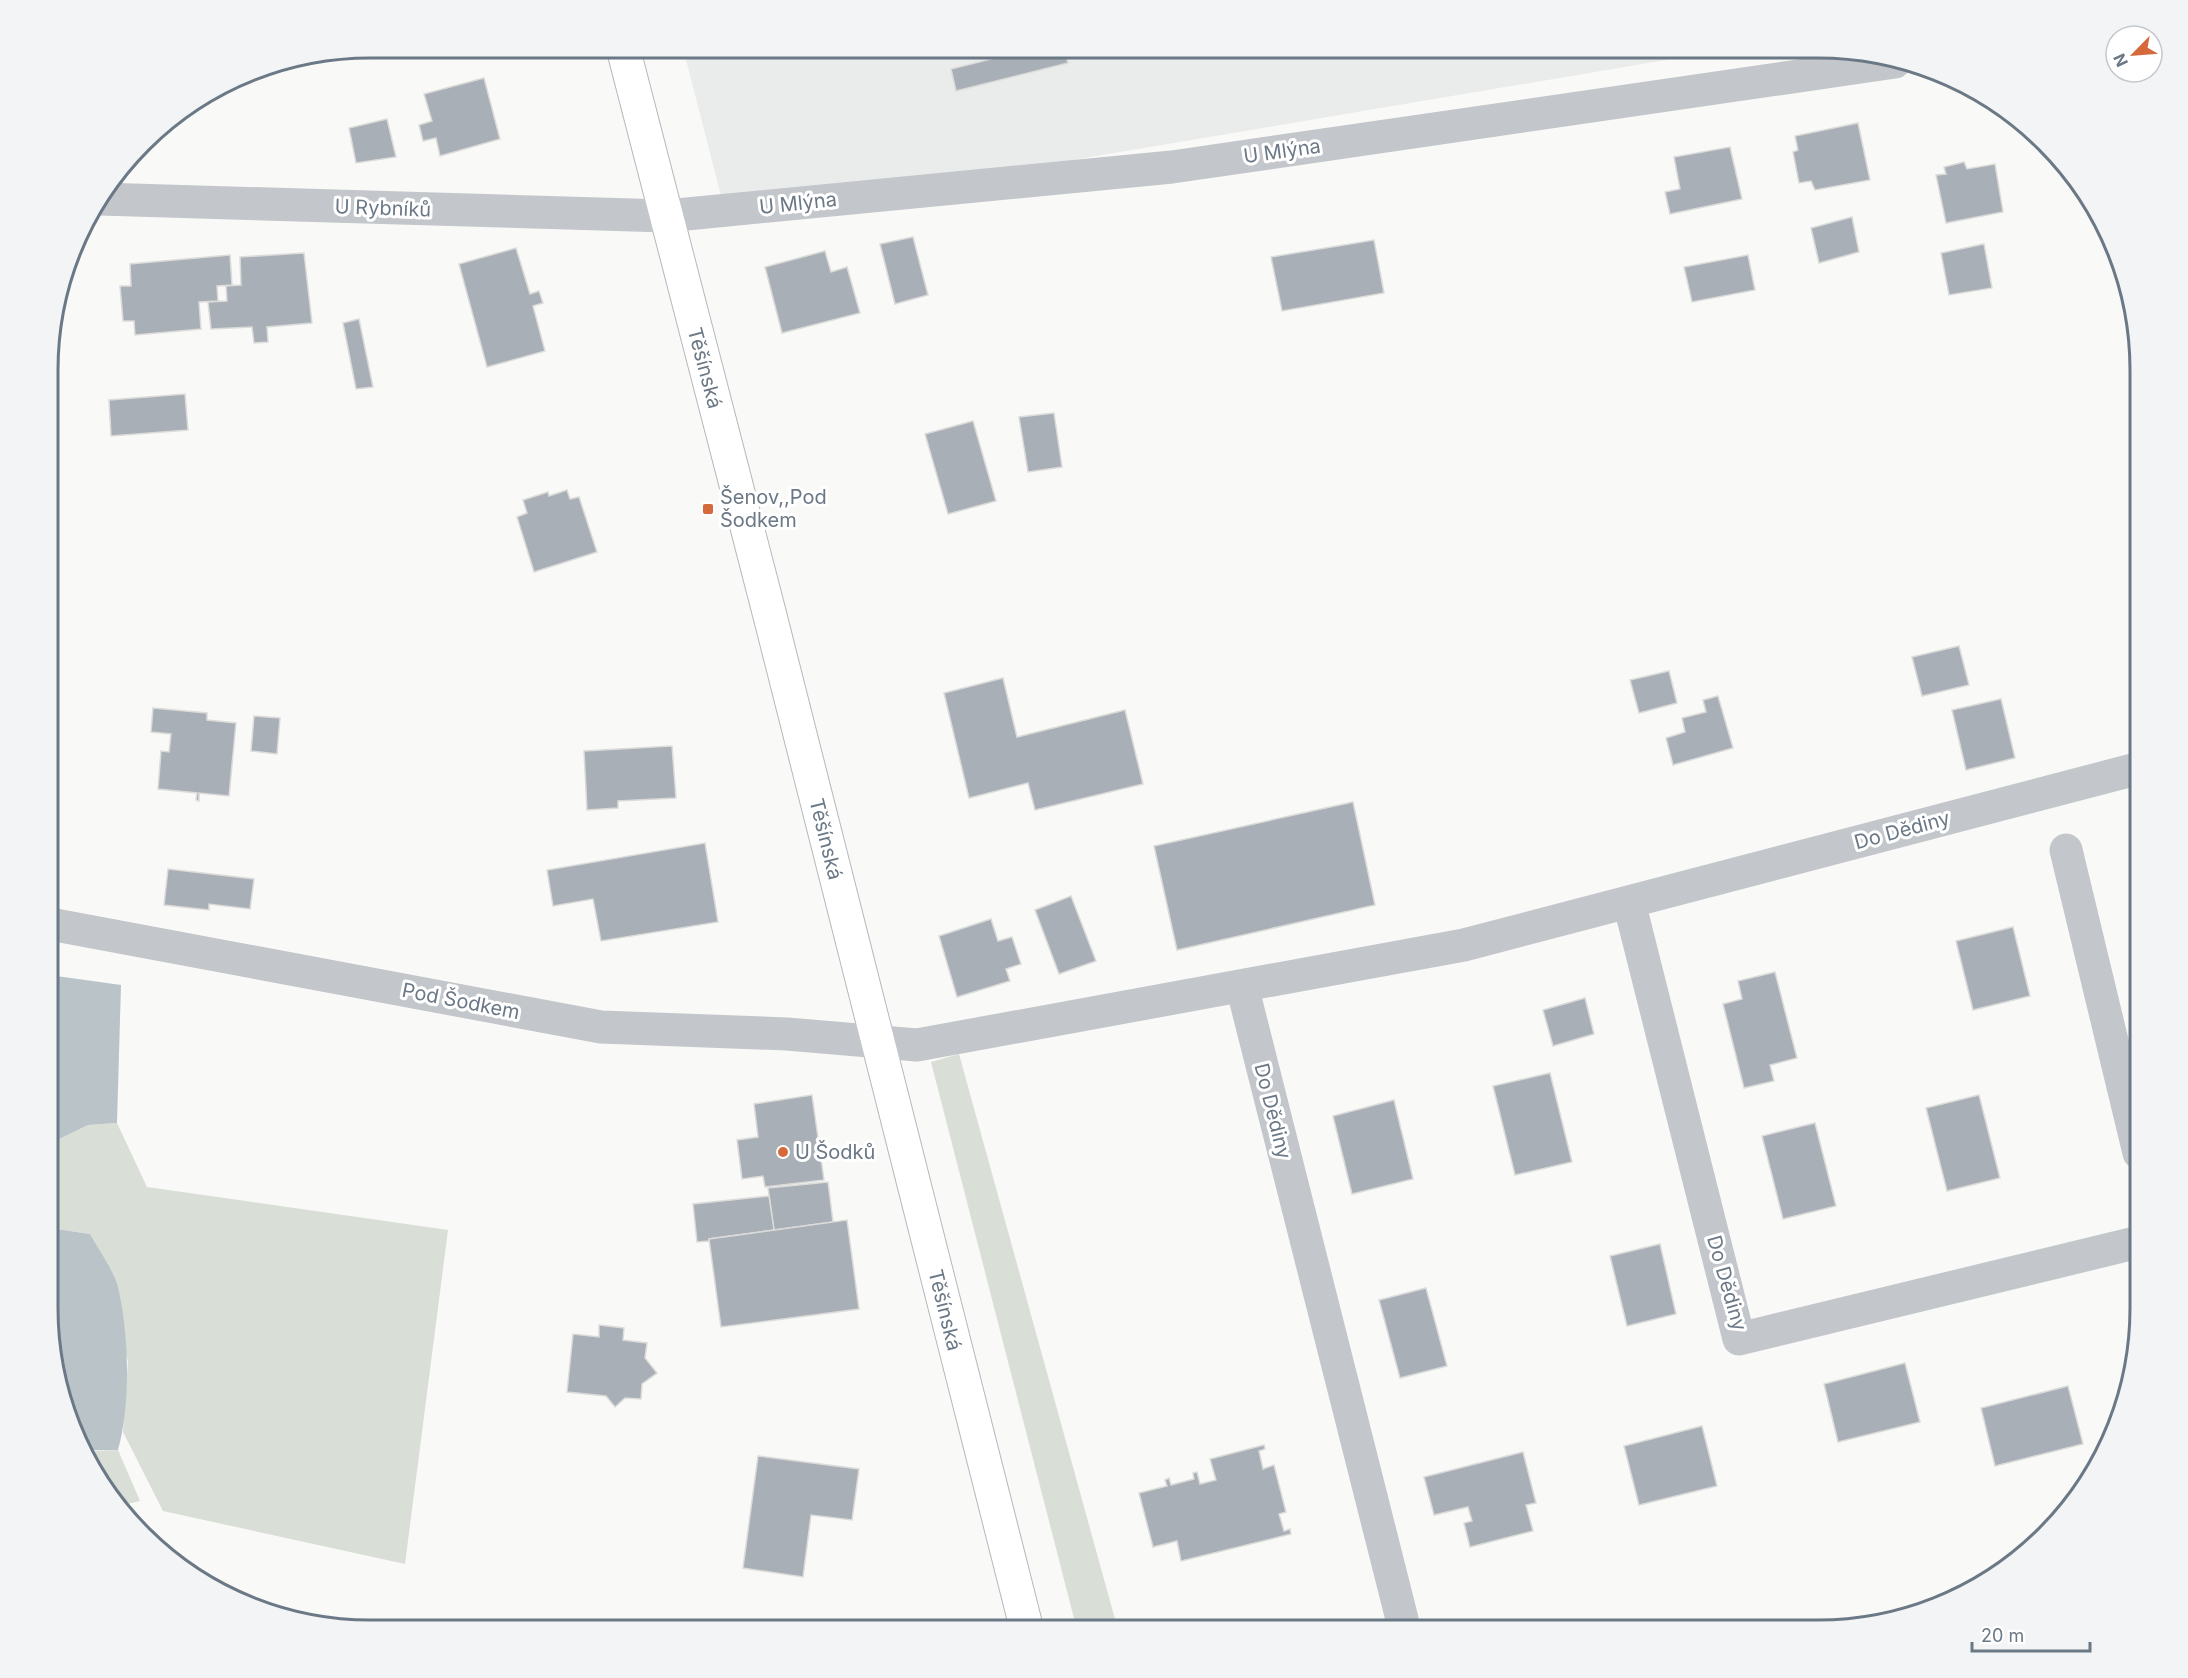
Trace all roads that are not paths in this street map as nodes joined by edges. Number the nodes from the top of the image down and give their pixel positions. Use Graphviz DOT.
graph roads {
  1 [pos="625,58"];
  2 [pos="1879,64"];
  3 [pos="110,199"];
  4 [pos="666,216"];
  5 [pos="2130,771"];
  6 [pos="2066,850"];
  7 [pos="1629,902"];
  8 [pos="58,925"];
  9 [pos="1242,986"];
  10 [pos="877,1041"];
  11 [pos="2130,1116"];
  12 [pos="2130,1244"];
  13 [pos="1402,1618"];
  14 [pos="1024,1620"];
  1 -- 4 [label="main road, Těšínská"];
  2 -- 4 [label="street, U Mlýna"];
  3 -- 4 [label="street, U Rybníků"];
  4 -- 10 [label="main road, Těšínská"];
  5 -- 7 [label="street, Do Dědiny"];
  6 -- 11 [label="street"];
  7 -- 9 [label="street, Do Dědiny"];
  7 -- 12 [label="street, Do Dědiny"];
  8 -- 10 [label="street, Pod Šodkem"];
  9 -- 10 [label="street, Do Dědiny"];
  9 -- 13 [label="street, Do Dědiny"];
  10 -- 14 [label="main road, Těšínská"];
}
